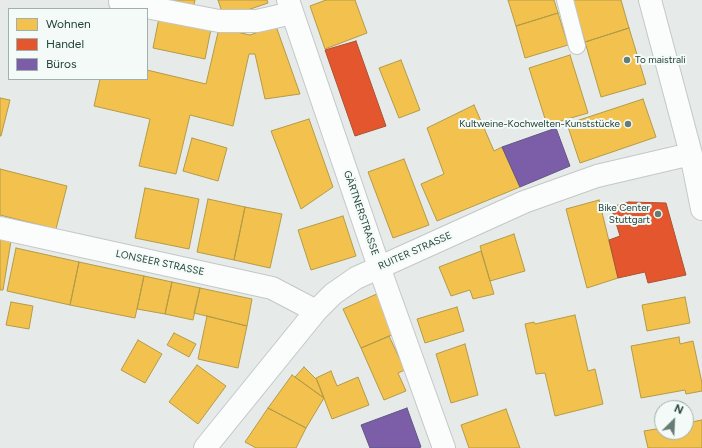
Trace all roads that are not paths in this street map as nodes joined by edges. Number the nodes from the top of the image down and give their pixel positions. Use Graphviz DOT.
graph roads {
  1 [pos="565,0"];
  2 [pos="650,0"];
  3 [pos="120,2"];
  4 [pos="290,6"];
  5 [pos="577,46"];
  6 [pos="691,154"];
  7 [pos="700,185"];
  8 [pos="702,209"];
  9 [pos="0,228"];
  10 [pos="380,267"];
  11 [pos="316,311"];
  12 [pos="205,448"];
  13 [pos="444,448"];
  1 -- 5 [label="lane"];
  2 -- 6 [label="street"];
  3 -- 4 [label="street"];
  4 -- 10 [label="street, GÄRTNERSTRASSE"];
  6 -- 7 [label="street"];
  6 -- 10 [label="street, RUITER STRASSE"];
  7 -- 8 [label="street"];
  9 -- 11 [label="street, LONSEER STRASSE"];
  10 -- 11 [label="street, RUITER STRASSE"];
  10 -- 13 [label="street, GÄRTNERSTRASSE"];
  11 -- 12 [label="street, RUITER STRASSE"];
}
